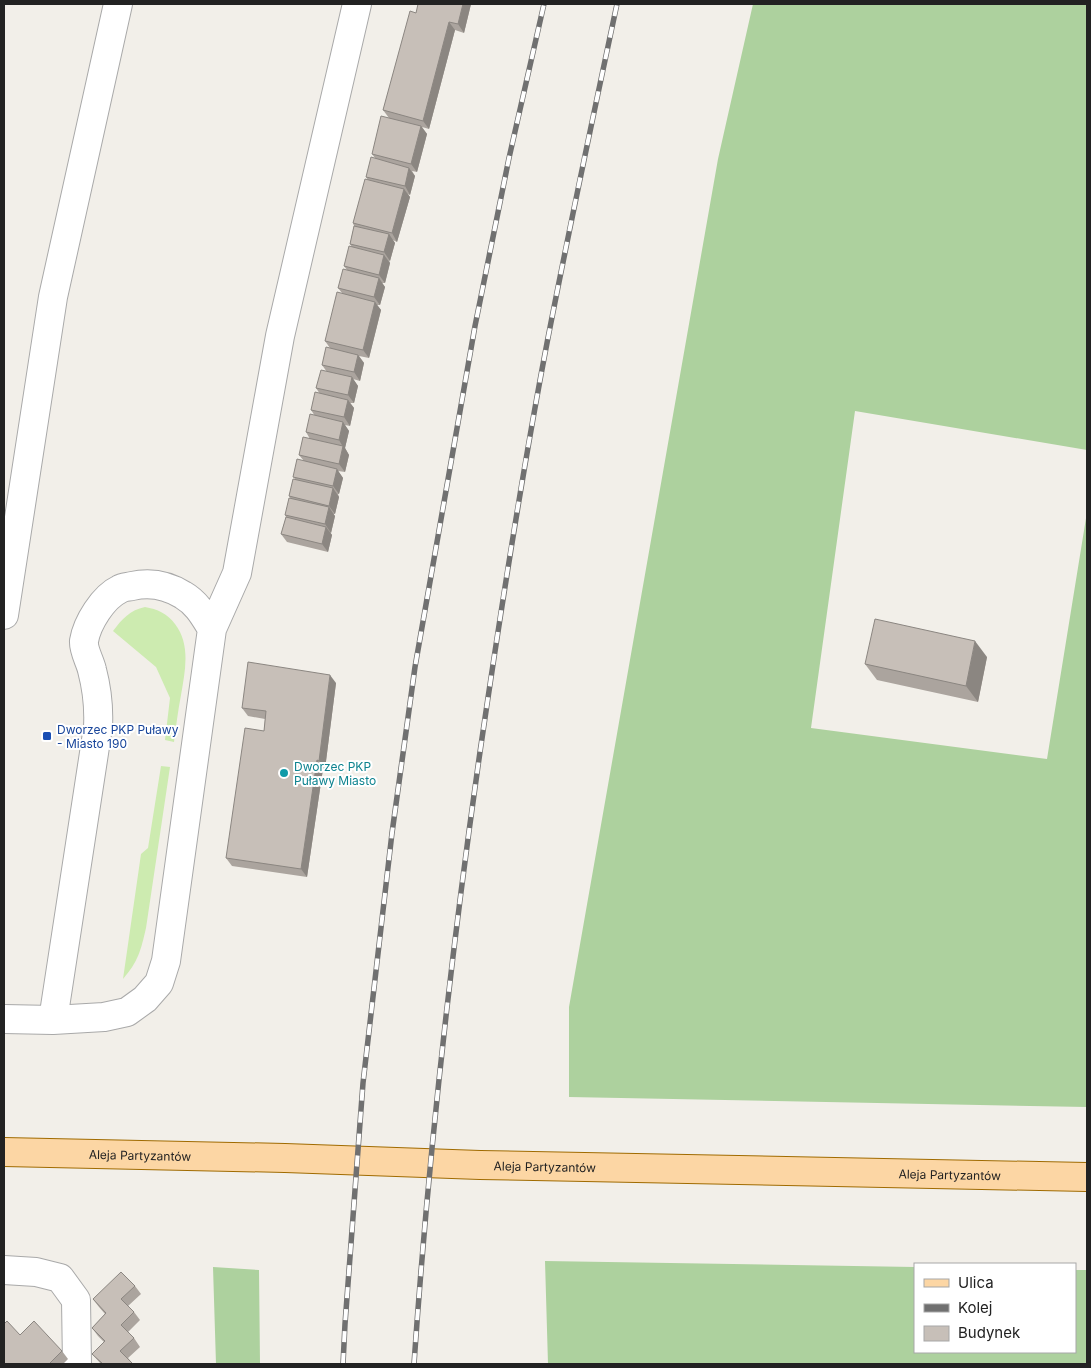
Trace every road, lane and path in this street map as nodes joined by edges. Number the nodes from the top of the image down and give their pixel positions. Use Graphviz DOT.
graph roads {
  1 [pos="118,4"];
  2 [pos="357,4"];
  3 [pos="14,482"];
  4 [pos="4,615"];
  5 [pos="212,629"];
  6 [pos="4,1019"];
  7 [pos="53,1020"];
  8 [pos="4,1152"];
  9 [pos="1087,1177"];
  10 [pos="4,1270"];
  11 [pos="77,1364"];
  1 -- 3 [label="lane"];
  2 -- 5 [label="lane"];
  3 -- 4 [label="lane"];
  5 -- 7 [label="lane"];
  5 -- 7 [label="lane"];
  6 -- 7 [label="lane"];
  8 -- 9 [label="main road, Aleja Partyzantów"];
  10 -- 11 [label="lane"];
}
